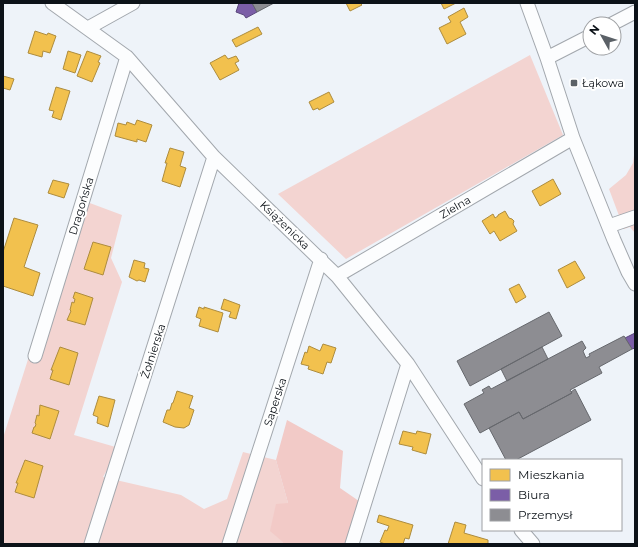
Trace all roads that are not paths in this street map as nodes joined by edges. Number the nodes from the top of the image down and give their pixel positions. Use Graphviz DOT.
graph roads {
  1 [pos="52,3"];
  2 [pos="133,3"];
  3 [pos="527,3"];
  4 [pos="635,12"];
  5 [pos="622,19"];
  6 [pos="88,28"];
  7 [pos="582,40"];
  8 [pos="127,57"];
  9 [pos="547,58"];
  10 [pos="573,138"];
  11 [pos="214,157"];
  12 [pos="635,217"];
  13 [pos="609,226"];
  14 [pos="321,259"];
  15 [pos="337,276"];
  16 [pos="635,284"];
  17 [pos="34,356"];
  18 [pos="408,364"];
  19 [pos="482,477"];
  20 [pos="522,531"];
  21 [pos="91,544"];
  22 [pos="229,544"];
  23 [pos="352,544"];
  24 [pos="533,544"];
  1 -- 6 [label="street, Książenicka"];
  2 -- 6 [label="street"];
  3 -- 9 [label="street"];
  4 -- 5 [label="street"];
  6 -- 8 [label="street, Książenicka"];
  7 -- 9 [label="street"];
  8 -- 11 [label="street, Książenicka"];
  8 -- 17 [label="street, Dragońska"];
  9 -- 10 [label="street"];
  10 -- 13 [label="street"];
  10 -- 15 [label="street, Zielna"];
  11 -- 14 [label="street, Książenicka"];
  11 -- 21 [label="street, Żołnierska"];
  12 -- 13 [label="street"];
  13 -- 16 [label="street"];
  14 -- 15 [label="street, Książenicka"];
  14 -- 22 [label="street, Saperska"];
  15 -- 18 [label="street, Książenicka"];
  18 -- 19 [label="street, Książenicka"];
  18 -- 23 [label="street"];
  20 -- 24 [label="street"];
}
